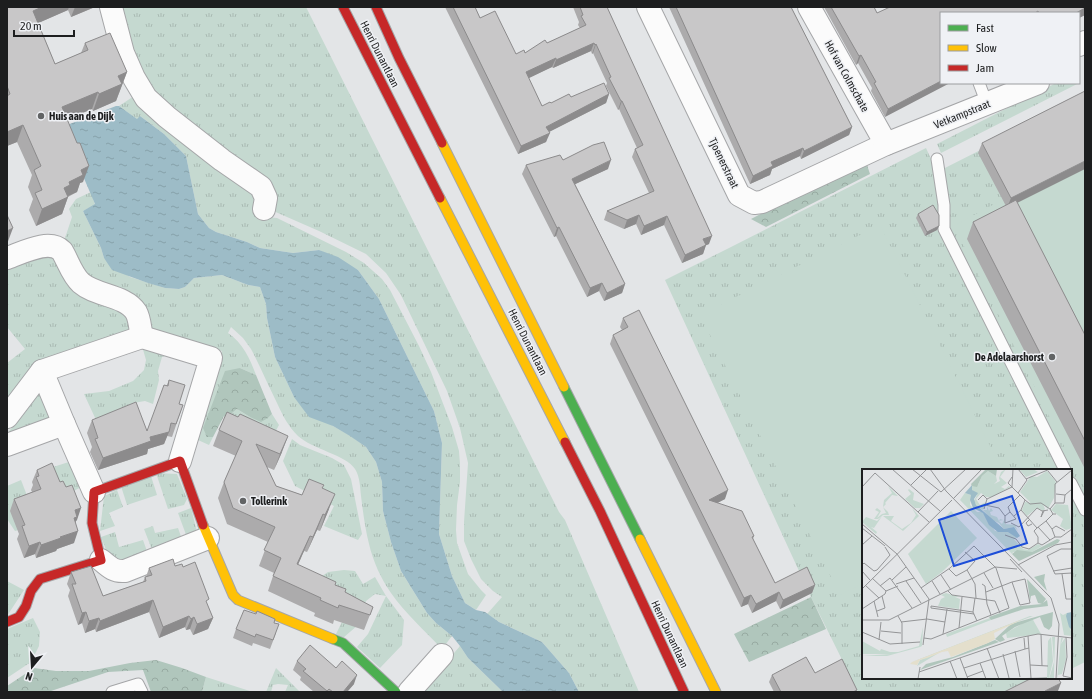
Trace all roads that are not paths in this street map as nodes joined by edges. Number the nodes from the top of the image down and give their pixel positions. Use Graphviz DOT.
graph roads {
  1 [pos="111,7"];
  2 [pos="343,7"];
  3 [pos="376,7"];
  4 [pos="648,7"];
  5 [pos="809,7"];
  6 [pos="979,84"];
  7 [pos="1036,84"];
  8 [pos="987,104"];
  9 [pos="886,144"];
  10 [pos="937,159"];
  11 [pos="264,209"];
  12 [pos="7,258"];
  13 [pos="142,337"];
  14 [pos="42,371"];
  15 [pos="7,417"];
  16 [pos="64,424"];
  17 [pos="7,445"];
  18 [pos="180,461"];
  19 [pos="1064,469"];
  20 [pos="1072,484"];
  21 [pos="94,492"];
  22 [pos="1085,510"];
  23 [pos="208,538"];
  24 [pos="101,560"];
  25 [pos="7,622"];
  26 [pos="442,655"];
  27 [pos="112,692"];
  28 [pos="142,692"];
  29 [pos="396,692"];
  30 [pos="409,692"];
  31 [pos="684,692"];
  32 [pos="716,692"];
  1 -- 11 [label="street"];
  2 -- 31 [label="main road, Henri Dunantlaan"];
  3 -- 32 [label="main road, Henri Dunantlaan"];
  4 -- 9 [label="street, Tjoenerstraat"];
  5 -- 9 [label="street, Hof van Colmschate"];
  6 -- 8 [label="lane"];
  7 -- 8 [label="street, Vetkampstraat"];
  8 -- 9 [label="street, Vetkampstraat"];
  10 -- 19 [label="lane"];
  12 -- 13 [label="street"];
  13 -- 14 [label="street"];
  13 -- 18 [label="street"];
  14 -- 15 [label="street"];
  14 -- 16 [label="street"];
  16 -- 17 [label="street"];
  16 -- 21 [label="street"];
  18 -- 21 [label="main road"];
  18 -- 23 [label="main road"];
  20 -- 22 [label="lane"];
  21 -- 24 [label="main road"];
  23 -- 24 [label="street"];
  23 -- 29 [label="main road"];
  24 -- 25 [label="main road"];
  26 -- 30 [label="street"];
  27 -- 28 [label="lane"];
}
